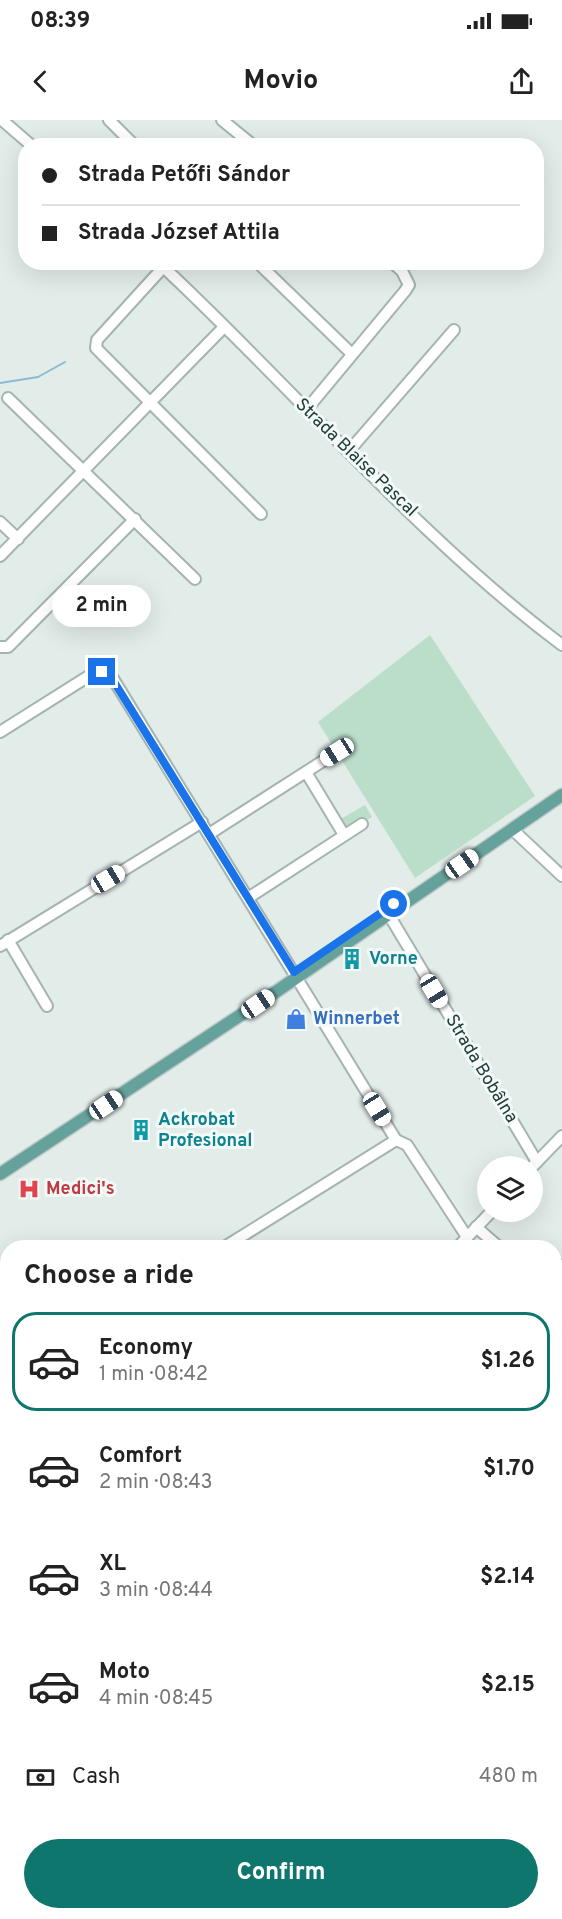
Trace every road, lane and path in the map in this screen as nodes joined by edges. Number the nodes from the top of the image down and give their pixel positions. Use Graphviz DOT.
graph roads {
  1 [pos="2,120"];
  2 [pos="110,120"];
  3 [pos="222,120"];
  4 [pos="16,124"];
  5 [pos="26,138"];
  6 [pos="127,138"];
  7 [pos="244,138"];
  8 [pos="158,270"];
  9 [pos="169,270"];
  10 [pos="265,270"];
  11 [pos="401,270"];
  12 [pos="224,327"];
  13 [pos="454,330"];
  14 [pos="352,354"];
  15 [pos="8,398"];
  16 [pos="151,404"];
  17 [pos="307,409"];
  18 [pos="349,451"];
  19 [pos="85,471"];
  20 [pos="261,514"];
  21 [pos="135,519"];
  22 [pos="0,522"];
  23 [pos="18,538"];
  24 [pos="0,556"];
  25 [pos="195,579"];
  26 [pos="562,645"];
  27 [pos="0,647"];
  28 [pos="0,732"];
  29 [pos="337,752"];
  30 [pos="306,772"];
  31 [pos="562,788"];
  32 [pos="562,795"];
  33 [pos="202,822"];
  34 [pos="362,824"];
  35 [pos="512,829"];
  36 [pos="209,834"];
  37 [pos="344,835"];
  38 [pos="562,876"];
  39 [pos="248,898"];
  40 [pos="389,915"];
  41 [pos="4,943"];
  42 [pos="295,974"];
  43 [pos="47,1006"];
  44 [pos="562,1136"];
  45 [pos="396,1140"];
  46 [pos="530,1156"];
  47 [pos="543,1156"];
  48 [pos="0,1166"];
  49 [pos="0,1174"];
  50 [pos="481,1222"];
  51 [pos="476,1227"];
  52 [pos="467,1237"];
  53 [pos="236,1240"];
  54 [pos="464,1240"];
  55 [pos="491,1240"];
  1 -- 4 [label="street"];
  2 -- 6 [label="street"];
  3 -- 7 [label="street"];
  4 -- 5 [label="street"];
  8 -- 16 [label="street"];
  9 -- 12 [label="street, Strada Blaise Pascal"];
  10 -- 14 [label="street"];
  11 -- 14 [label="street"];
  12 -- 16 [label="street"];
  12 -- 17 [label="street, Strada Blaise Pascal"];
  13 -- 18 [label="street"];
  14 -- 17 [label="street"];
  15 -- 19 [label="street"];
  16 -- 19 [label="street"];
  16 -- 20 [label="street"];
  17 -- 18 [label="street, Strada Blaise Pascal"];
  18 -- 26 [label="street, Strada Blaise Pascal"];
  19 -- 21 [label="street"];
  19 -- 23 [label="street"];
  21 -- 25 [label="street"];
  21 -- 27 [label="street"];
  22 -- 23 [label="street"];
  23 -- 24 [label="street"];
  28 -- 33 [label="street"];
  29 -- 30 [label="street"];
  30 -- 36 [label="street"];
  30 -- 37 [label="street"];
  31 -- 42 [label="main road"];
  32 -- 35 [label="main road"];
  33 -- 36 [label="street"];
  33 -- 41 [label="street"];
  34 -- 37 [label="street"];
  35 -- 38 [label="street"];
  35 -- 40 [label="main road"];
  36 -- 39 [label="street"];
  37 -- 39 [label="street"];
  39 -- 42 [label="street"];
  40 -- 42 [label="main road"];
  40 -- 46 [label="street, Strada Bobâlna"];
  41 -- 43 [label="street"];
  42 -- 45 [label="street"];
  42 -- 48 [label="main road"];
  42 -- 49 [label="main road"];
  44 -- 47 [label="street"];
  45 -- 52 [label="street"];
  45 -- 53 [label="street"];
  50 -- 51 [label="street"];
  51 -- 52 [label="street"];
  51 -- 55 [label="street"];
  52 -- 54 [label="street"];
}
